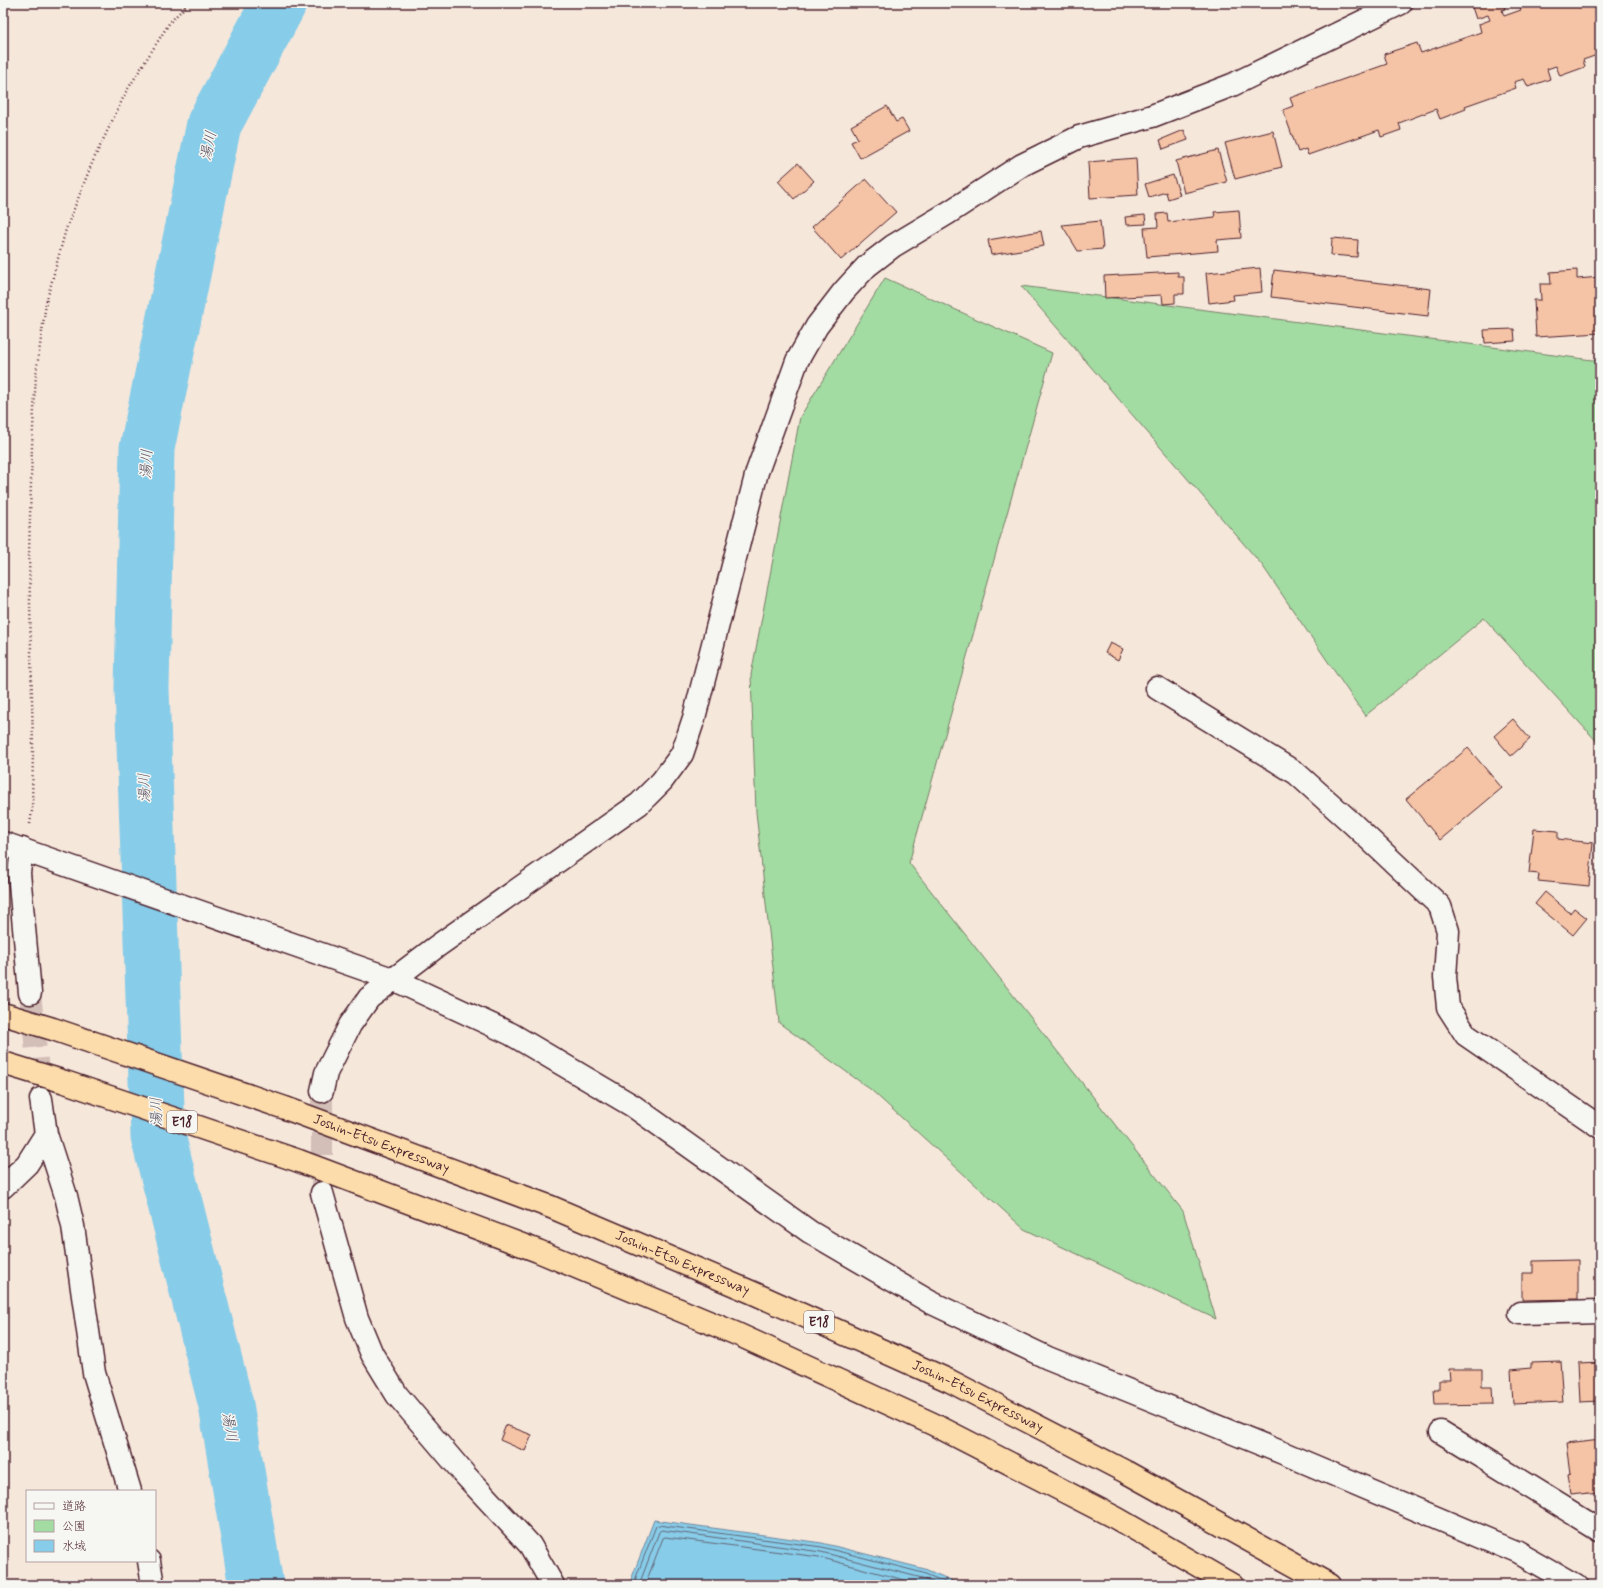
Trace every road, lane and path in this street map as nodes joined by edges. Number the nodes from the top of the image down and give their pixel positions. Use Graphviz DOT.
graph roads {
  1 [pos="188,3"];
  2 [pos="1401,3"];
  3 [pos="1157,688"];
  4 [pos="12,846"];
  5 [pos="395,980"];
  6 [pos="30,994"];
  7 [pos="3,1014"];
  8 [pos="3,1063"];
  9 [pos="322,1091"];
  10 [pos="41,1099"];
  11 [pos="1600,1127"];
  12 [pos="46,1134"];
  13 [pos="3,1187"];
  14 [pos="322,1193"];
  15 [pos="1600,1311"];
  16 [pos="1520,1313"];
  17 [pos="1441,1432"];
  18 [pos="130,1490"];
  19 [pos="1600,1530"];
  20 [pos="149,1562"];
  21 [pos="153,1585"];
  22 [pos="553,1585"];
  23 [pos="1232,1585"];
  24 [pos="1330,1585"];
  25 [pos="1575,1585"];
  1 -- 4 [label="path"];
  2 -- 5 [label="street"];
  3 -- 11 [label="street"];
  4 -- 5 [label="street"];
  4 -- 6 [label="street"];
  5 -- 9 [label="street"];
  5 -- 25 [label="street"];
  7 -- 24 [label="highway, Joshin-Etsu Expressway / E18"];
  8 -- 23 [label="highway, E18"];
  10 -- 12 [label="street"];
  12 -- 13 [label="street"];
  12 -- 18 [label="street"];
  14 -- 22 [label="street"];
  15 -- 16 [label="street"];
  17 -- 19 [label="street"];
  20 -- 21 [label="street"];
}
